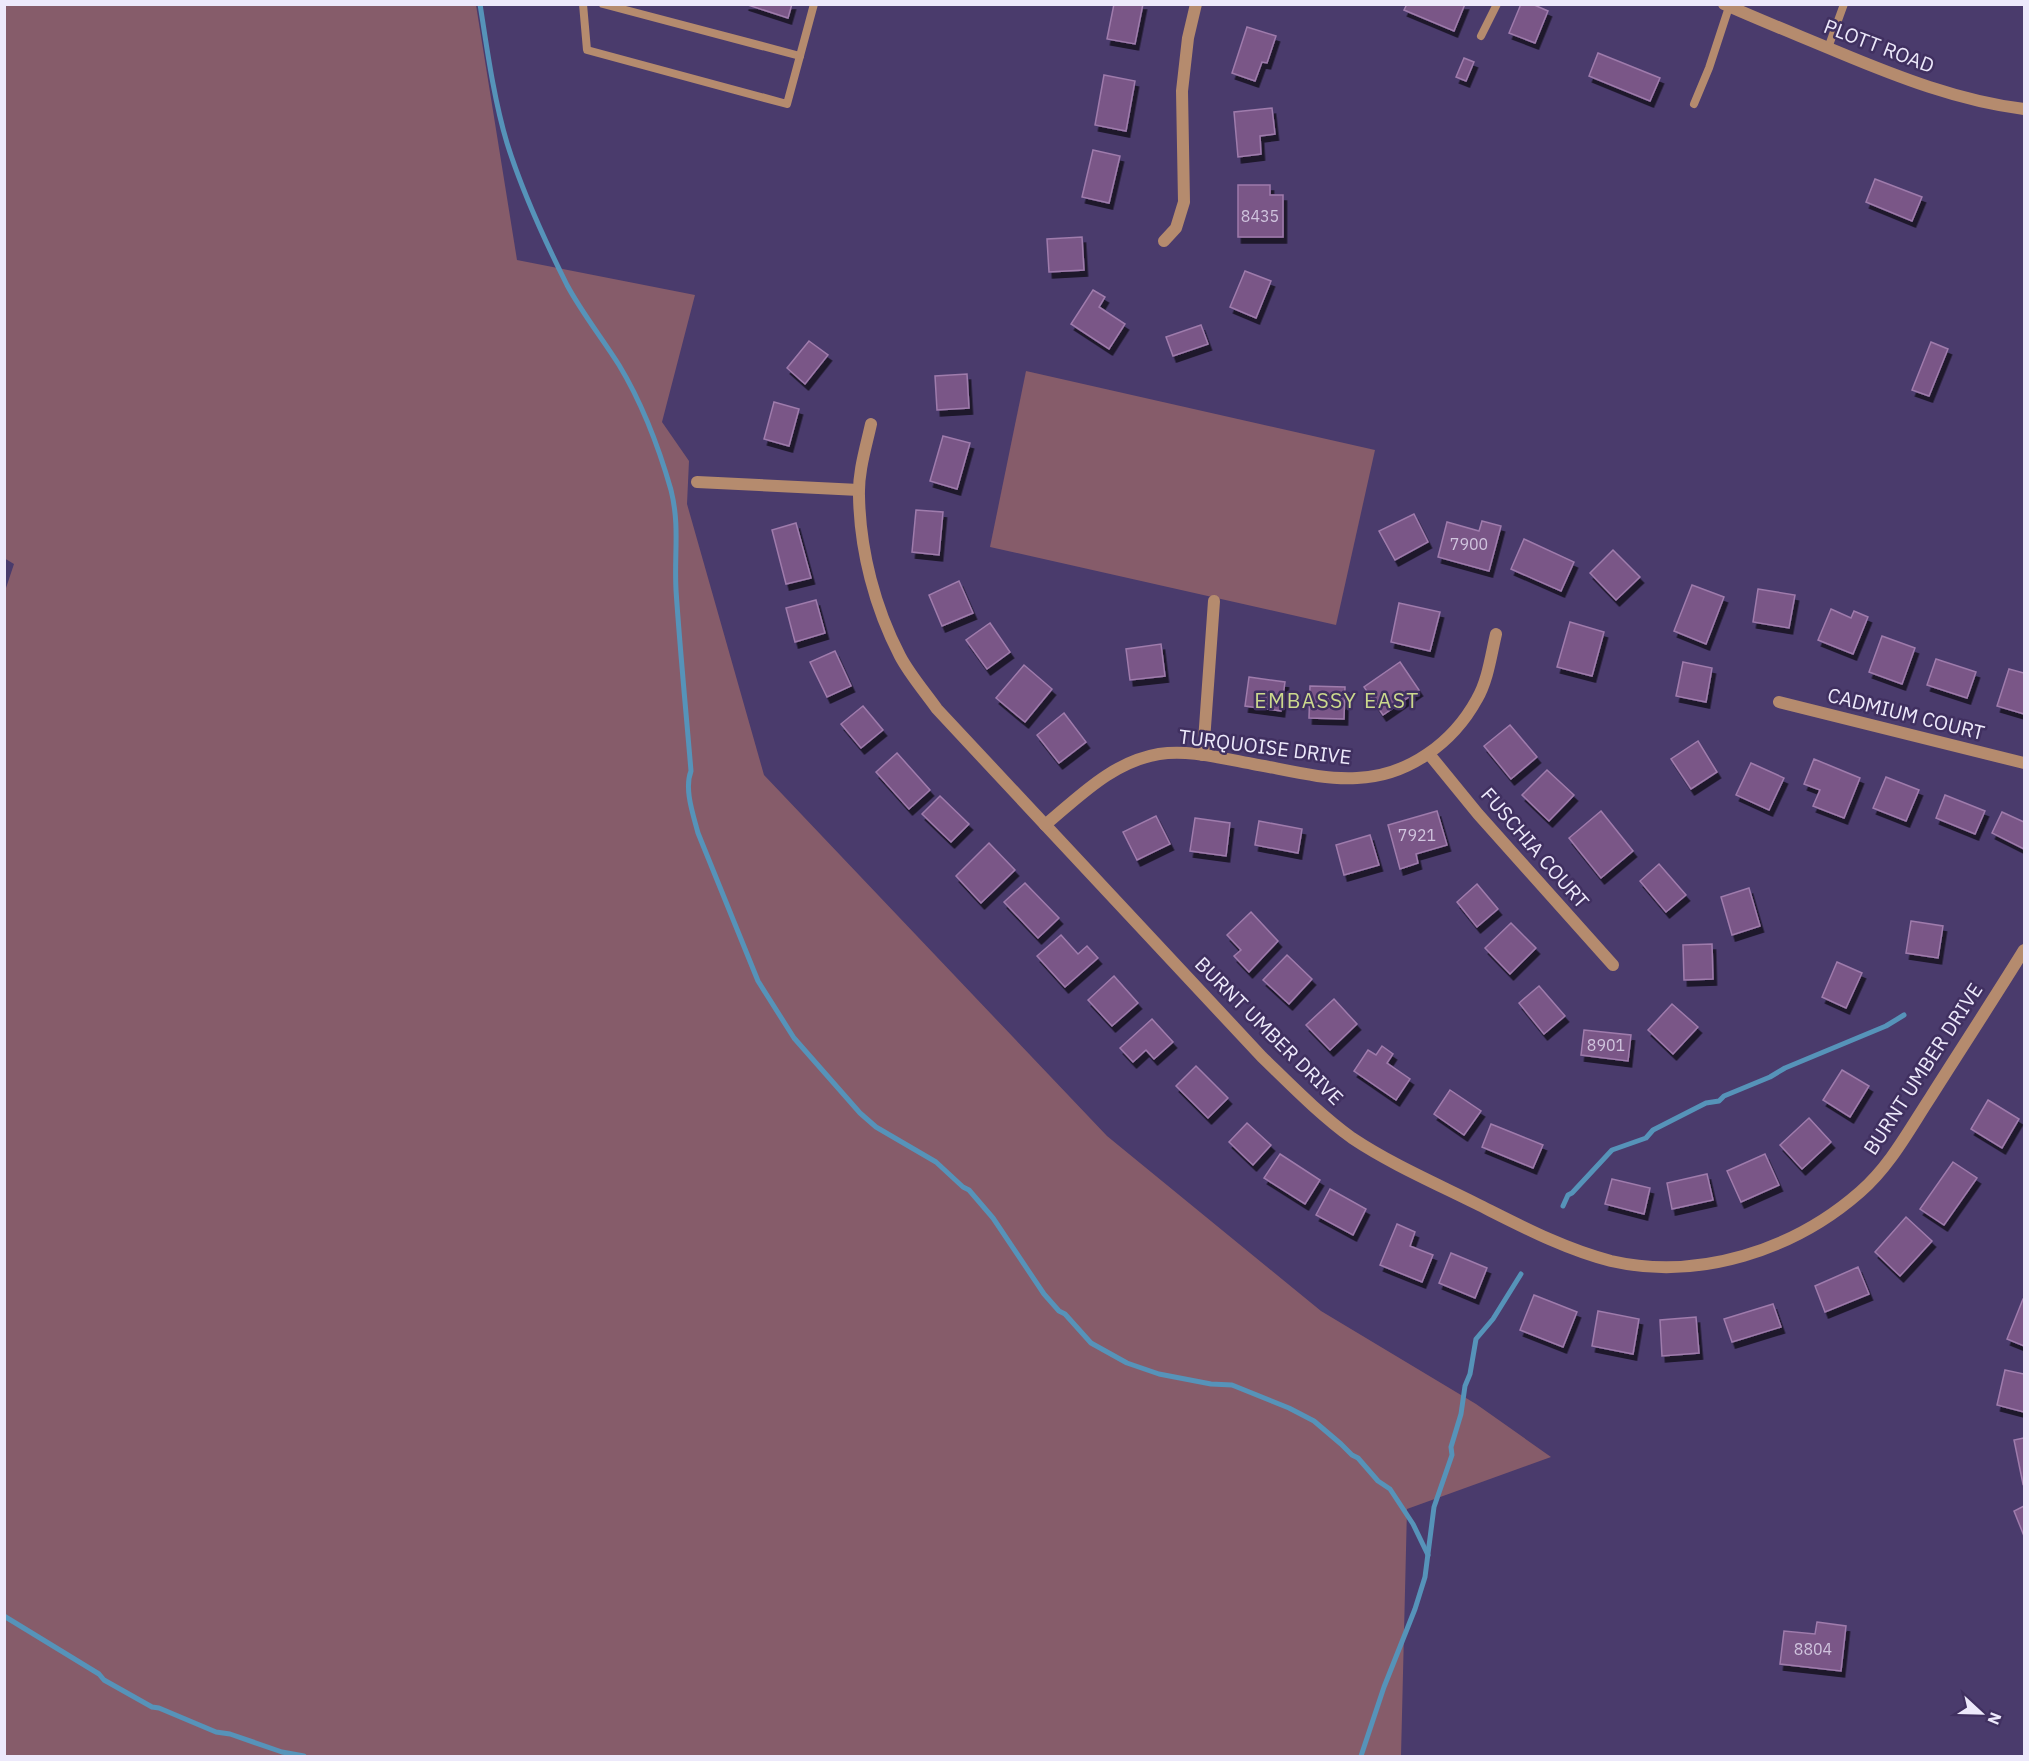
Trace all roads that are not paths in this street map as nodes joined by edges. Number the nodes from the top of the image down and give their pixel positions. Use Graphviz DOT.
graph roads {
  1 [pos="583,4"];
  2 [pos="603,4"];
  3 [pos="814,4"];
  4 [pos="1196,4"];
  5 [pos="1497,4"];
  6 [pos="1844,4"];
  7 [pos="1726,6"];
  8 [pos="1481,36"];
  9 [pos="1828,48"];
  10 [pos="800,56"];
  11 [pos="1694,104"];
  12 [pos="2025,109"];
  13 [pos="1164,241"];
  14 [pos="871,424"];
  15 [pos="698,482"];
  16 [pos="859,490"];
  17 [pos="1214,602"];
  18 [pos="1496,634"];
  19 [pos="1779,702"];
  20 [pos="1429,754"];
  21 [pos="1203,755"];
  22 [pos="2025,763"];
  23 [pos="1045,825"];
  24 [pos="2025,950"];
  25 [pos="1613,966"];
  1 -- 10 [label="lane"];
  2 -- 10 [label="lane"];
  3 -- 10 [label="lane"];
  4 -- 13 [label="street"];
  5 -- 8 [label="lane"];
  6 -- 9 [label="lane"];
  7 -- 9 [label="street, PLOTT ROAD"];
  7 -- 11 [label="lane"];
  9 -- 12 [label="street, PLOTT ROAD"];
  14 -- 16 [label="street, BURNT UMBER DRIVE"];
  15 -- 16 [label="street"];
  16 -- 23 [label="street, BURNT UMBER DRIVE"];
  17 -- 21 [label="street"];
  18 -- 20 [label="street, TURQUOISE DRIVE"];
  19 -- 22 [label="street, CADMIUM COURT"];
  20 -- 21 [label="street, TURQUOISE DRIVE"];
  20 -- 25 [label="street, FUSCHIA COURT"];
  21 -- 23 [label="street, TURQUOISE DRIVE"];
  23 -- 24 [label="street, BURNT UMBER DRIVE"];
}
